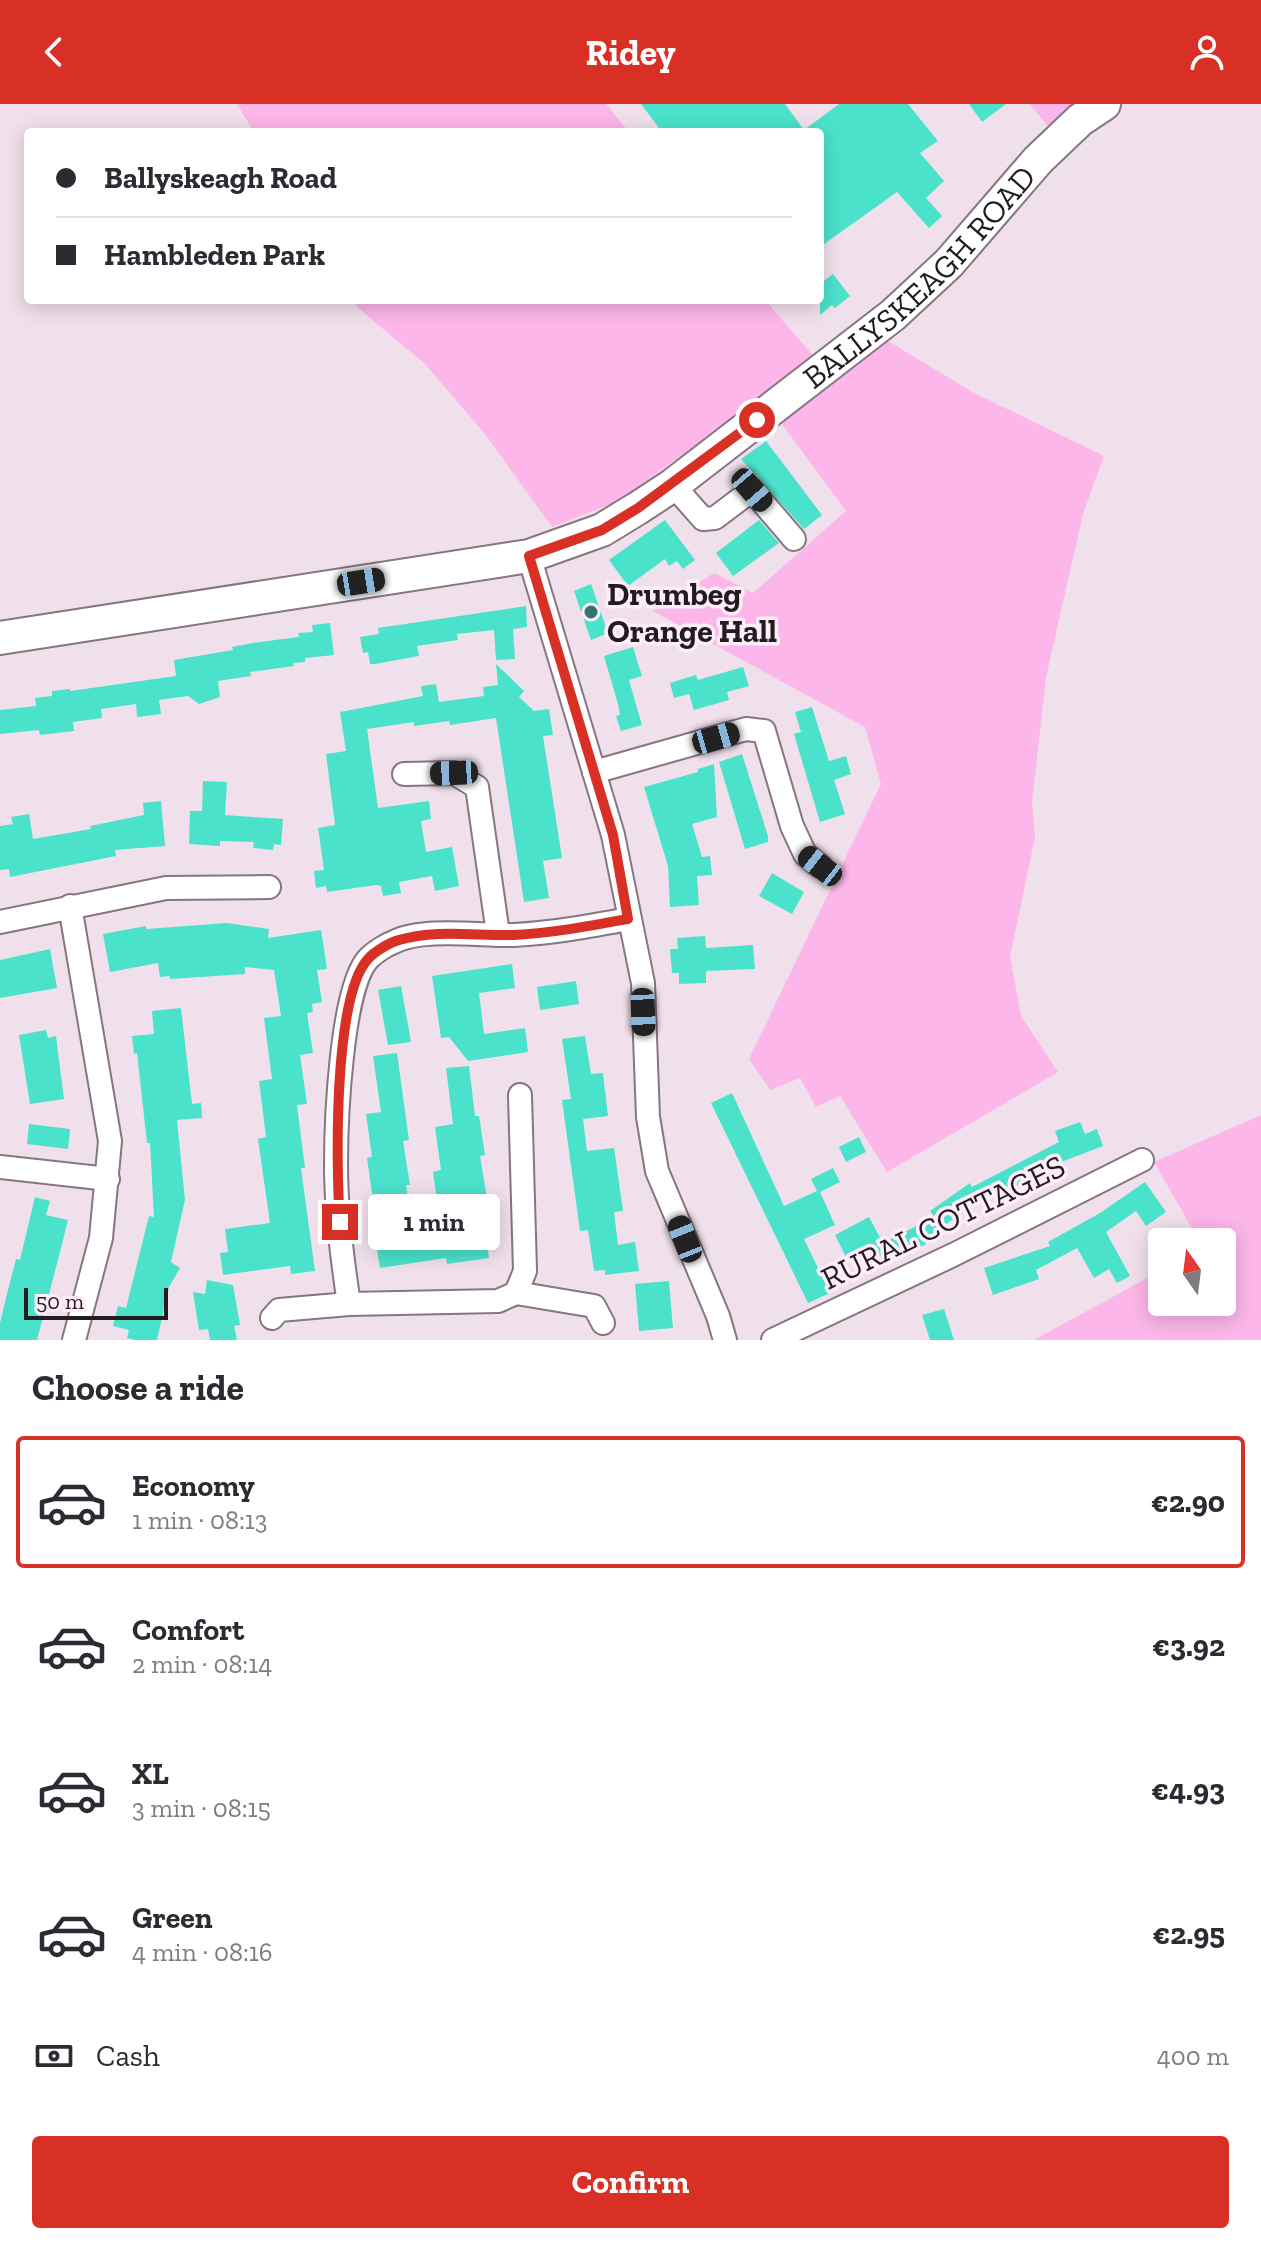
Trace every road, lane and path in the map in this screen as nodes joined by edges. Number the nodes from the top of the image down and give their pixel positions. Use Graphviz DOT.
graph roads {
  1 [pos="1104,104"];
  2 [pos="673,485"];
  3 [pos="794,539"];
  4 [pos="529,556"];
  5 [pos="0,638"];
  6 [pos="594,772"];
  7 [pos="404,774"];
  8 [pos="820,866"];
  9 [pos="269,887"];
  10 [pos="70,906"];
  11 [pos="628,919"];
  12 [pos="0,922"];
  13 [pos="498,934"];
  14 [pos="520,1095"];
  15 [pos="1142,1160"];
  16 [pos="0,1167"];
  17 [pos="108,1179"];
  18 [pos="516,1293"];
  19 [pos="349,1304"];
  20 [pos="272,1318"];
  21 [pos="603,1323"];
  22 [pos="74,1340"];
  23 [pos="725,1340"];
  24 [pos="773,1340"];
  1 -- 2 [label="main road, BALLYSKEAGH ROAD"];
  2 -- 3 [label="street"];
  2 -- 4 [label="main road, BALLYSKEAGH ROAD"];
  4 -- 5 [label="main road, BALLYSKEAGH ROAD"];
  4 -- 6 [label="street"];
  6 -- 8 [label="street"];
  6 -- 11 [label="street"];
  7 -- 13 [label="street"];
  9 -- 10 [label="street"];
  10 -- 12 [label="street"];
  10 -- 17 [label="street"];
  11 -- 13 [label="street"];
  11 -- 23 [label="street"];
  13 -- 19 [label="street"];
  14 -- 18 [label="street"];
  15 -- 24 [label="street, RURAL COTTAGES"];
  16 -- 17 [label="street"];
  17 -- 22 [label="street"];
  18 -- 19 [label="street"];
  18 -- 21 [label="street"];
  19 -- 20 [label="street"];
}
